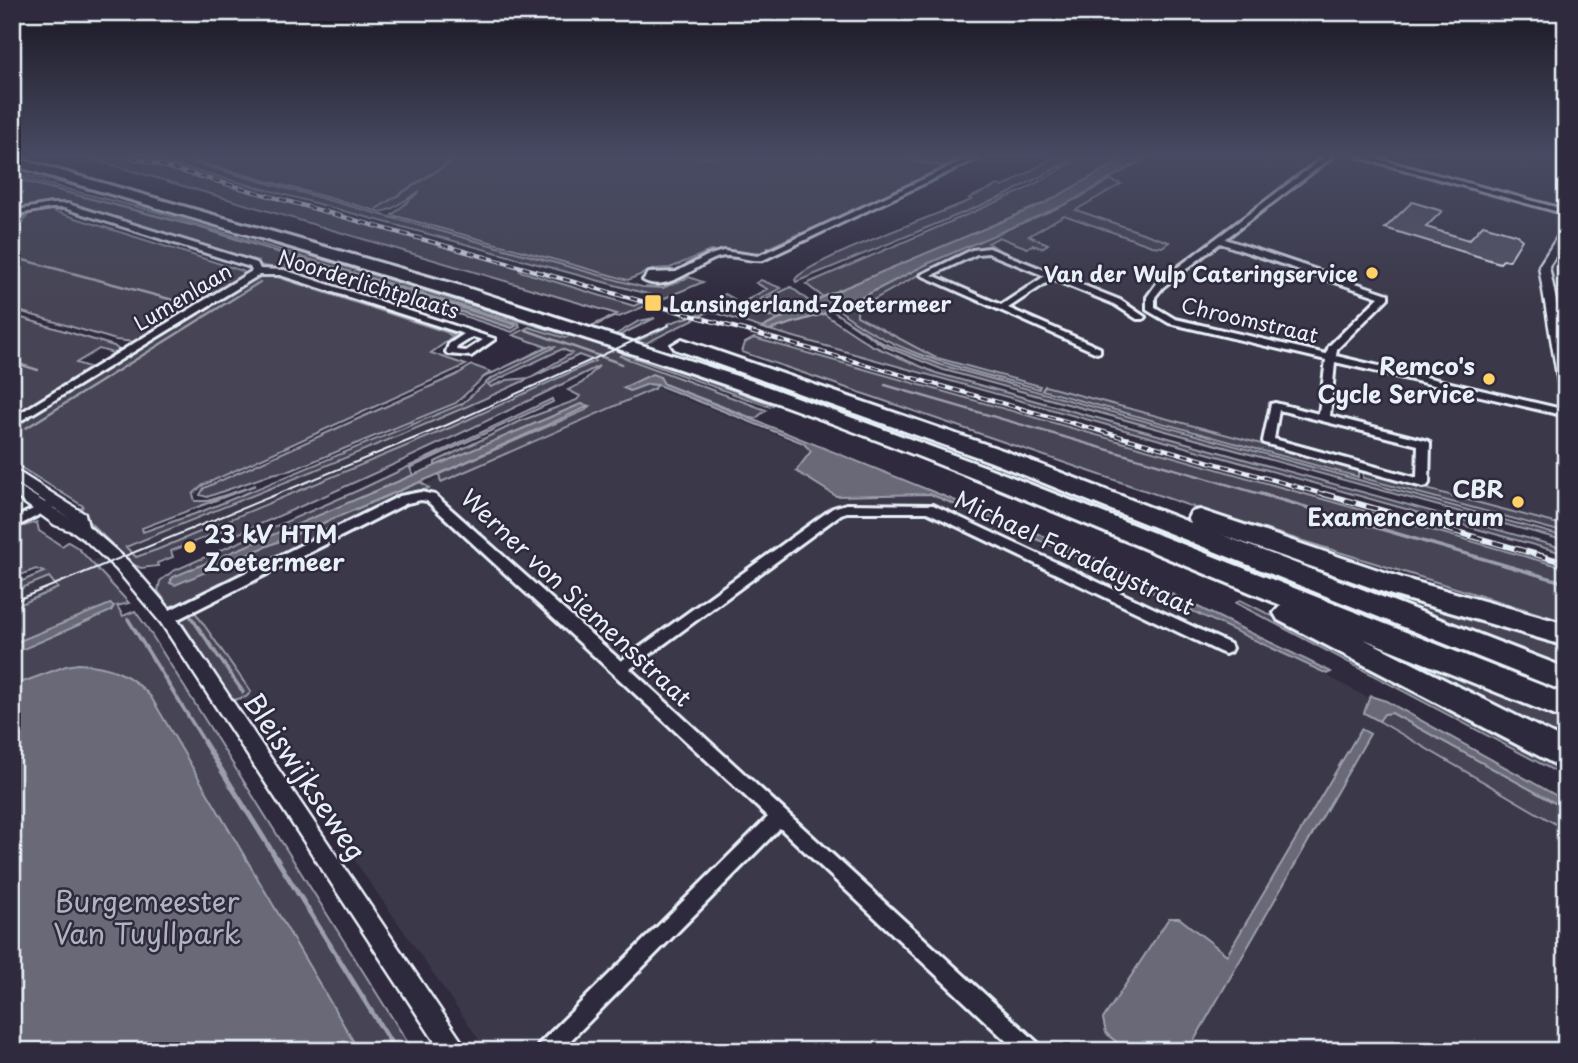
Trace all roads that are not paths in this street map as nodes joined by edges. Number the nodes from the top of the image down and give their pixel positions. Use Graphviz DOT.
graph roads {
  1 [pos="59,207"];
  2 [pos="65,207"];
  3 [pos="175,207"];
  4 [pos="224,207"];
  5 [pos="871,207"];
  6 [pos="1263,207"];
  7 [pos="1546,207"];
  8 [pos="1566,212"];
  9 [pos="12,214"];
  10 [pos="1566,232"];
  11 [pos="1219,240"];
  12 [pos="257,272"];
  13 [pos="675,274"];
  14 [pos="1051,275"];
  15 [pos="1002,308"];
  16 [pos="573,311"];
  17 [pos="1140,317"];
  18 [pos="644,333"];
  19 [pos="470,334"];
  20 [pos="1097,350"];
  21 [pos="1331,358"];
  22 [pos="735,363"];
  23 [pos="1563,364"];
  24 [pos="1566,387"];
  25 [pos="1566,413"];
  26 [pos="1324,418"];
  27 [pos="12,423"];
  28 [pos="12,473"];
  29 [pos="12,486"];
  30 [pos="1056,503"];
  31 [pos="50,504"];
  32 [pos="12,525"];
  33 [pos="167,618"];
  34 [pos="1566,635"];
  35 [pos="1225,648"];
  36 [pos="620,669"];
  37 [pos="1566,680"];
  38 [pos="1566,708"];
  39 [pos="1566,755"];
  40 [pos="779,817"];
  41 [pos="456,1051"];
  42 [pos="546,1051"];
  43 [pos="1032,1051"];
  1 -- 9 [label="street, Lumenlaan"];
  2 -- 12 [label="street, Lumenlaan"];
  3 -- 30 [label="highway"];
  4 -- 16 [label="highway"];
  5 -- 13 [label="street"];
  6 -- 11 [label="street, Chroomstraat"];
  7 -- 8 [label="street"];
  10 -- 23 [label="street"];
  11 -- 21 [label="street"];
  11 -- 21 [label="street, Chroomstraat"];
  12 -- 19 [label="street, Noorderlichtplaats"];
  12 -- 27 [label="street, Lumenlaan"];
  14 -- 15 [label="street"];
  14 -- 15 [label="street"];
  14 -- 17 [label="street"];
  15 -- 20 [label="street"];
  18 -- 22 [label="highway"];
  19 -- 19 [label="street, Noorderlichtplaats"];
  21 -- 25 [label="street, Chroomstraat"];
  21 -- 26 [label="street, Chroomstraat"];
  22 -- 34 [label="highway"];
  22 -- 37 [label="highway"];
  23 -- 24 [label="street"];
  26 -- 26 [label="street"];
  28 -- 31 [label="street"];
  29 -- 31 [label="street"];
  30 -- 38 [label="highway"];
  30 -- 39 [label="highway"];
  31 -- 32 [label="street"];
  31 -- 33 [label="street, Bleiswijkseweg"];
  33 -- 36 [label="street, Werner von Siemensstraat"];
  33 -- 41 [label="street, Bleiswijkseweg"];
  35 -- 36 [label="street, Michael Faradaystraat"];
  36 -- 40 [label="street, Werner von Siemensstraat"];
  40 -- 42 [label="street"];
  40 -- 43 [label="street, Werner von Siemensstraat"];
}
